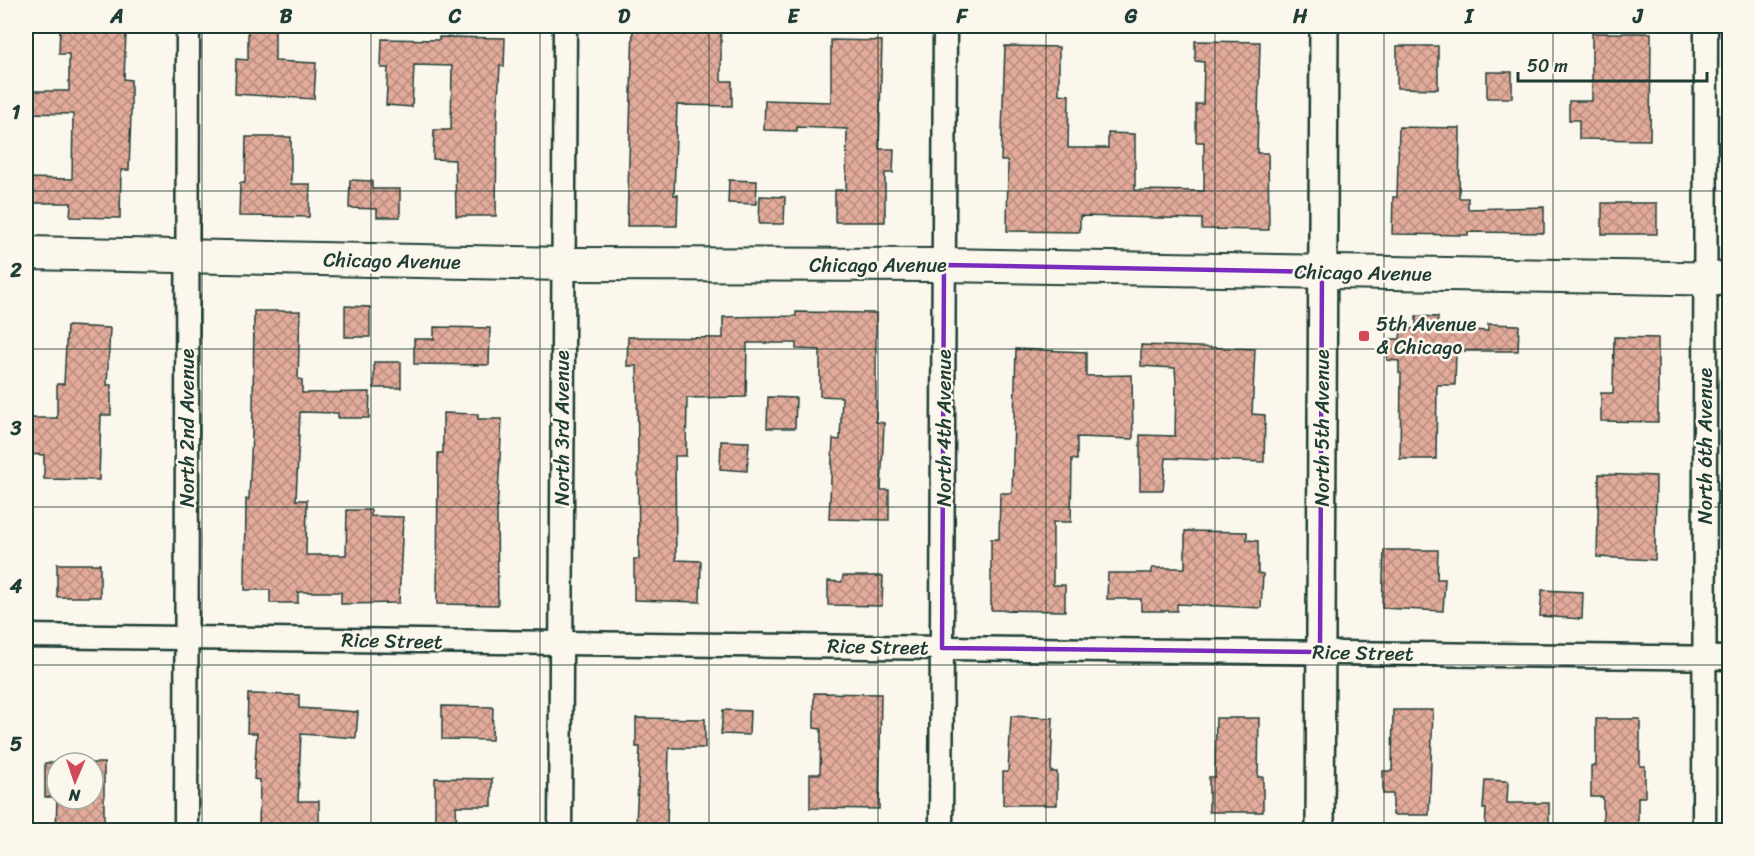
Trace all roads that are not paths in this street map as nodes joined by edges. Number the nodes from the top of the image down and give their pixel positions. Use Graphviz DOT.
graph roads {
  1 [pos="188,26"];
  2 [pos="565,26"];
  3 [pos="945,26"];
  4 [pos="1324,26"];
  5 [pos="1706,26"];
  6 [pos="26,253"];
  7 [pos="187,257"];
  8 [pos="564,264"];
  9 [pos="944,266"];
  10 [pos="1322,272"];
  11 [pos="1717,279"];
  12 [pos="26,636"];
  13 [pos="187,638"];
  14 [pos="561,643"];
  15 [pos="942,648"];
  16 [pos="1320,652"];
  17 [pos="1704,657"];
  18 [pos="1730,658"];
  19 [pos="186,831"];
  20 [pos="560,831"];
  21 [pos="941,831"];
  22 [pos="1320,831"];
  23 [pos="1704,831"];
  1 -- 7 [label="street, North 2nd Avenue"];
  2 -- 8 [label="street, North 3rd Avenue"];
  3 -- 9 [label="street, North 4th Avenue"];
  4 -- 10 [label="street, North 5th Avenue"];
  5 -- 11 [label="street, North 6th Avenue"];
  6 -- 7 [label="main road, Chicago Avenue"];
  7 -- 8 [label="main road, Chicago Avenue"];
  7 -- 13 [label="street, North 2nd Avenue"];
  8 -- 9 [label="main road, Chicago Avenue"];
  8 -- 14 [label="street, North 3rd Avenue"];
  9 -- 10 [label="main road, Chicago Avenue"];
  9 -- 15 [label="street, North 4th Avenue"];
  10 -- 11 [label="main road, Chicago Avenue"];
  10 -- 16 [label="street, North 5th Avenue"];
  11 -- 17 [label="street, North 6th Avenue"];
  12 -- 13 [label="street, Rice Street"];
  13 -- 14 [label="street, Rice Street"];
  13 -- 19 [label="street, North 2nd Avenue"];
  14 -- 15 [label="street, Rice Street"];
  14 -- 20 [label="street, North 3rd Avenue"];
  15 -- 16 [label="street, Rice Street"];
  15 -- 21 [label="street, North 4th Avenue"];
  16 -- 17 [label="street, Rice Street"];
  16 -- 22 [label="street, North 5th Avenue"];
  17 -- 18 [label="street, Rice Street"];
  17 -- 23 [label="street, North 6th Avenue"];
}
